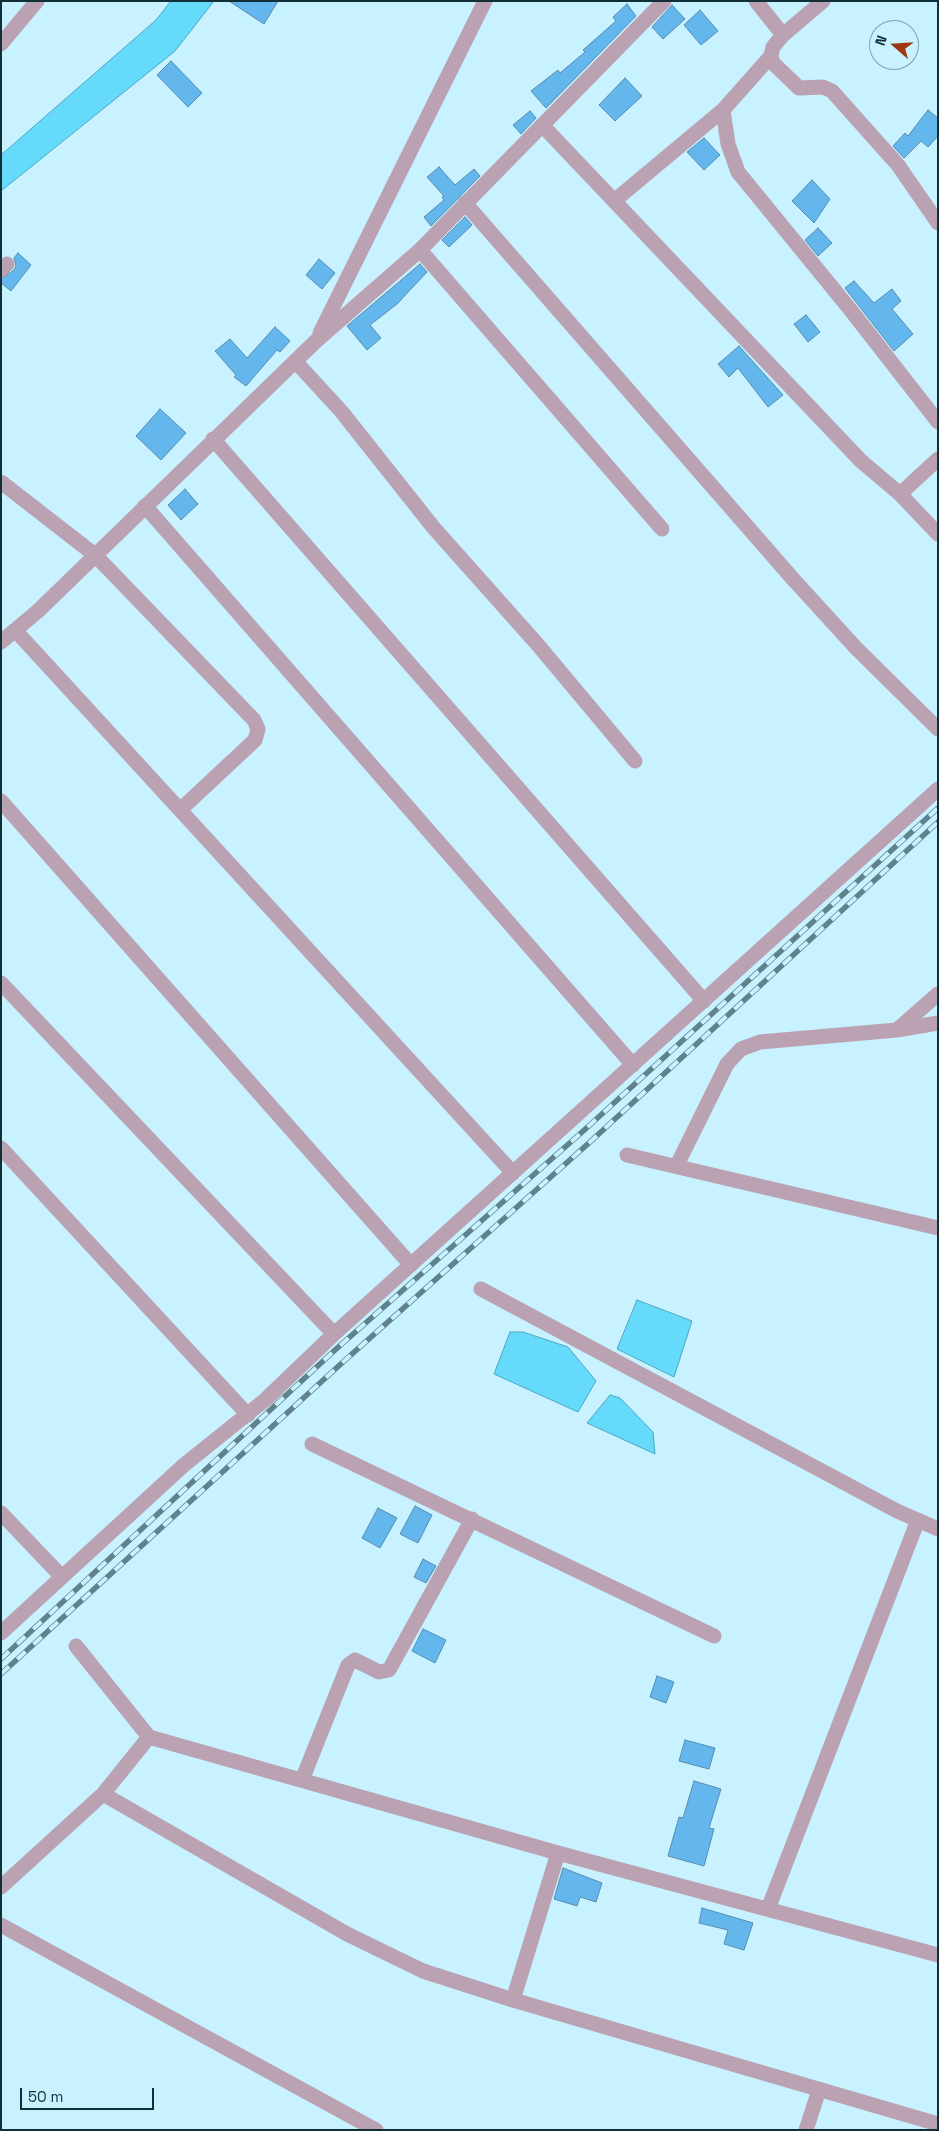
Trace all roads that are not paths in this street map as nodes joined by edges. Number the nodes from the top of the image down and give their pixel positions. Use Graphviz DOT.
graph roads {
  1 [pos="37,1"];
  2 [pos="485,1"];
  3 [pos="664,1"];
  4 [pos="756,1"];
  5 [pos="823,1"];
  6 [pos="783,35"];
  7 [pos="1,44"];
  8 [pos="771,56"];
  9 [pos="722,110"];
  10 [pos="542,125"];
  11 [pos="614,201"];
  12 [pos="465,203"];
  13 [pos="938,223"];
  14 [pos="420,250"];
  15 [pos="316,341"];
  16 [pos="295,361"];
  17 [pos="938,422"];
  18 [pos="213,438"];
  19 [pos="938,459"];
  20 [pos="1,482"];
  21 [pos="900,494"];
  22 [pos="145,506"];
  23 [pos="662,529"];
  24 [pos="938,534"];
  25 [pos="95,555"];
  26 [pos="15,630"];
  27 [pos="1,642"];
  28 [pos="938,729"];
  29 [pos="635,760"];
  30 [pos="938,789"];
  31 [pos="1,801"];
  32 [pos="180,810"];
  33 [pos="1,983"];
  34 [pos="938,994"];
  35 [pos="704,1001"];
  36 [pos="938,1023"];
  37 [pos="897,1030"];
  38 [pos="633,1065"];
  39 [pos="1,1148"];
  40 [pos="627,1155"];
  41 [pos="678,1166"];
  42 [pos="513,1173"];
  43 [pos="938,1228"];
  44 [pos="411,1265"];
  45 [pos="481,1289"];
  46 [pos="334,1334"];
  47 [pos="248,1415"];
  48 [pos="312,1444"];
  49 [pos="1,1513"];
  50 [pos="472,1519"];
  51 [pos="918,1520"];
  52 [pos="938,1530"];
  53 [pos="62,1577"];
  54 [pos="1,1633"];
  55 [pos="714,1636"];
  56 [pos="76,1646"];
  57 [pos="149,1737"];
  58 [pos="302,1780"];
  59 [pos="103,1794"];
  60 [pos="558,1854"];
  61 [pos="1,1887"];
  62 [pos="768,1910"];
  63 [pos="1,1925"];
  64 [pos="938,1955"];
  65 [pos="513,2000"];
  66 [pos="819,2090"];
  67 [pos="938,2124"];
  68 [pos="376,2130"];
  69 [pos="806,2130"];
  1 -- 7 [label="street"];
  2 -- 15 [label="street"];
  3 -- 10 [label="street"];
  4 -- 6 [label="street"];
  5 -- 6 [label="street"];
  6 -- 8 [label="street"];
  8 -- 9 [label="street"];
  8 -- 13 [label="street"];
  9 -- 11 [label="street"];
  9 -- 17 [label="street"];
  10 -- 11 [label="street"];
  10 -- 12 [label="street"];
  11 -- 21 [label="street"];
  12 -- 14 [label="street"];
  12 -- 28 [label="street"];
  14 -- 15 [label="street"];
  14 -- 23 [label="street"];
  15 -- 16 [label="street"];
  16 -- 18 [label="street"];
  16 -- 29 [label="street"];
  18 -- 22 [label="street"];
  18 -- 35 [label="street"];
  19 -- 21 [label="street"];
  20 -- 25 [label="street"];
  21 -- 24 [label="street"];
  22 -- 25 [label="street"];
  22 -- 38 [label="street"];
  25 -- 26 [label="street"];
  25 -- 32 [label="street"];
  26 -- 27 [label="street"];
  26 -- 32 [label="street"];
  30 -- 35 [label="street"];
  31 -- 44 [label="street"];
  32 -- 42 [label="street"];
  33 -- 46 [label="street"];
  34 -- 37 [label="street"];
  35 -- 38 [label="street"];
  36 -- 37 [label="street"];
  37 -- 41 [label="street"];
  38 -- 42 [label="street"];
  39 -- 47 [label="street"];
  40 -- 41 [label="street"];
  41 -- 43 [label="street"];
  42 -- 44 [label="street"];
  44 -- 46 [label="street"];
  45 -- 51 [label="street"];
  46 -- 47 [label="street"];
  47 -- 53 [label="street"];
  48 -- 50 [label="street"];
  49 -- 53 [label="street"];
  50 -- 55 [label="street"];
  50 -- 58 [label="street"];
  51 -- 52 [label="street"];
  51 -- 62 [label="street"];
  53 -- 54 [label="street"];
  56 -- 57 [label="street"];
  57 -- 58 [label="street"];
  57 -- 59 [label="street"];
  58 -- 60 [label="street"];
  59 -- 61 [label="street"];
  59 -- 65 [label="street"];
  60 -- 62 [label="street"];
  60 -- 65 [label="street"];
  62 -- 64 [label="street"];
  63 -- 68 [label="street"];
  65 -- 66 [label="street"];
  66 -- 67 [label="street"];
  66 -- 69 [label="street"];
}
